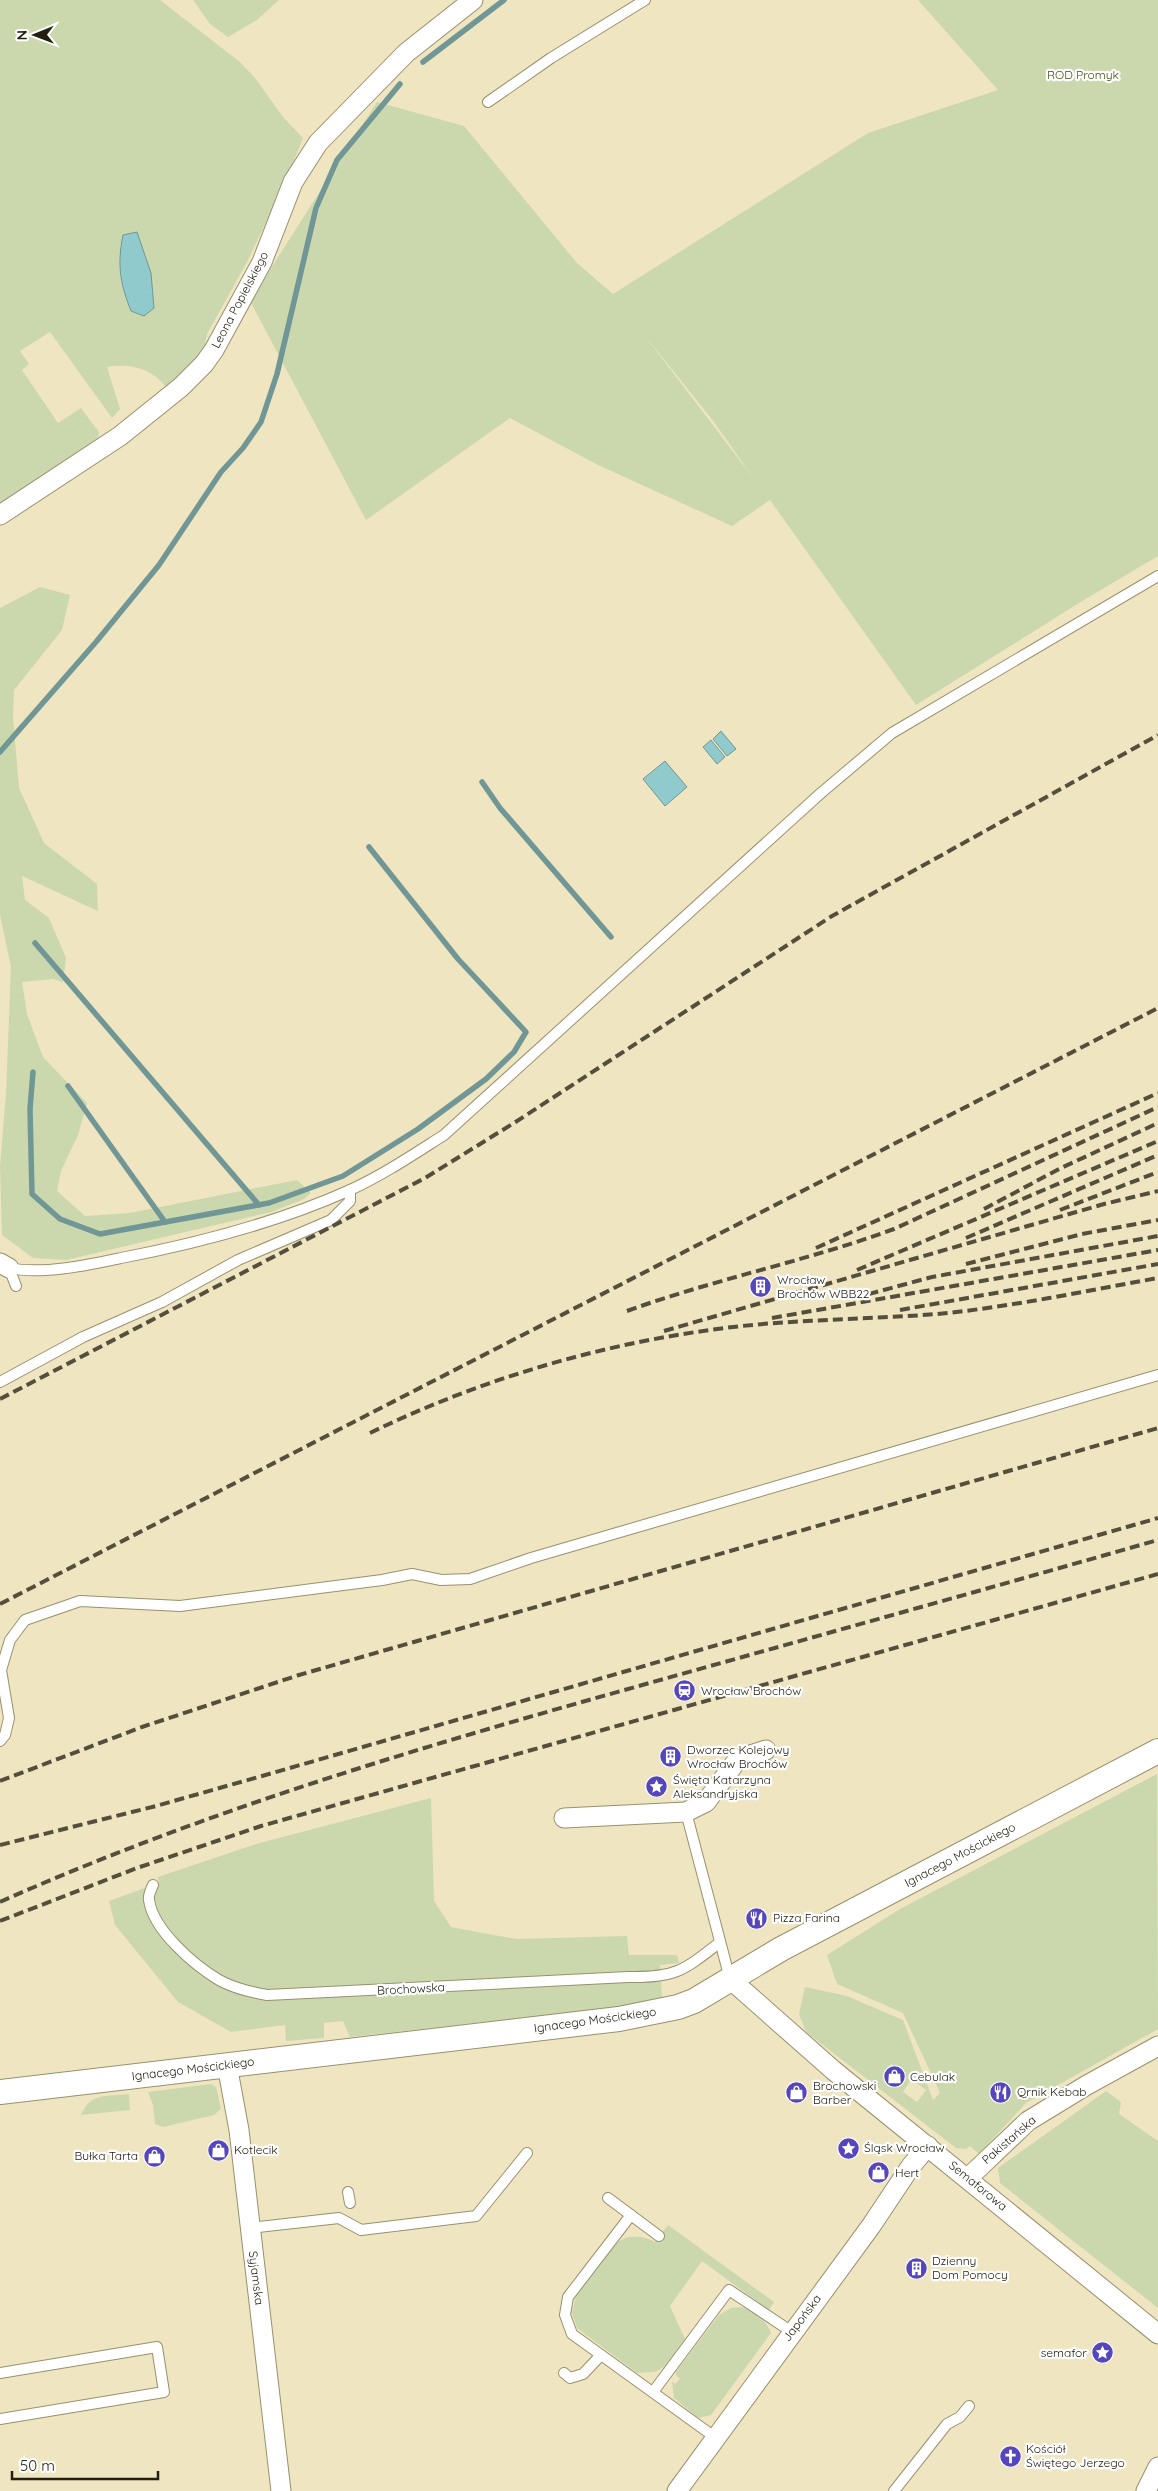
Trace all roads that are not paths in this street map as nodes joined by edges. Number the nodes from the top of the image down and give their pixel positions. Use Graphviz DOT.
graph roads {
  1 [pos="474,0"];
  2 [pos="645,0"];
  3 [pos="488,102"];
  4 [pos="0,515"];
  5 [pos="1158,576"];
  6 [pos="350,1190"];
  7 [pos="4,1266"];
  8 [pos="16,1286"];
  9 [pos="1158,1375"];
  10 [pos="0,1382"];
  11 [pos="0,1741"];
  12 [pos="766,1750"];
  13 [pos="1158,1751"];
  14 [pos="686,1812"];
  15 [pos="564,1818"];
  16 [pos="153,1885"];
  17 [pos="719,1943"];
  18 [pos="730,1979"];
  19 [pos="1158,2046"];
  20 [pos="227,2065"];
  21 [pos="0,2092"];
  22 [pos="928,2146"];
  23 [pos="527,2153"];
  24 [pos="968,2178"];
  25 [pos="348,2192"];
  26 [pos="608,2198"];
  27 [pos="350,2203"];
  28 [pos="631,2215"];
  29 [pos="249,2228"];
  30 [pos="659,2236"];
  31 [pos="792,2332"];
  32 [pos="1158,2334"];
  33 [pos="601,2355"];
  34 [pos="0,2373"];
  35 [pos="564,2373"];
  36 [pos="653,2392"];
  37 [pos="969,2406"];
  38 [pos="0,2418"];
  39 [pos="716,2438"];
  40 [pos="1158,2467"];
  41 [pos="281,2491"];
  42 [pos="677,2491"];
  43 [pos="894,2491"];
  44 [pos="1146,2491"];
  1 -- 4 [label="street, Leona Popielskiego"];
  2 -- 3 [label="lane"];
  5 -- 6 [label="lane"];
  6 -- 7 [label="lane"];
  6 -- 10 [label="lane"];
  7 -- 8 [label="lane"];
  9 -- 11 [label="lane"];
  12 -- 14 [label="street"];
  13 -- 18 [label="street, Ignacego Mościckiego"];
  14 -- 15 [label="street"];
  14 -- 17 [label="lane"];
  16 -- 17 [label="lane, Brochowska"];
  17 -- 18 [label="lane"];
  18 -- 20 [label="street, Ignacego Mościckiego"];
  18 -- 22 [label="street, Semaforowa"];
  19 -- 24 [label="street, Pakistańska"];
  20 -- 21 [label="street, Ignacego Mościckiego"];
  20 -- 29 [label="street, Syjamska"];
  22 -- 24 [label="street, Semaforowa"];
  22 -- 31 [label="street, Japońska"];
  23 -- 29 [label="lane"];
  24 -- 32 [label="street, Semaforowa"];
  25 -- 27 [label="lane"];
  26 -- 28 [label="lane"];
  28 -- 30 [label="lane"];
  28 -- 33 [label="lane"];
  29 -- 41 [label="street, Syjamska"];
  31 -- 36 [label="lane"];
  31 -- 39 [label="street, Japońska"];
  33 -- 35 [label="lane"];
  33 -- 36 [label="lane"];
  34 -- 38 [label="lane"];
  36 -- 39 [label="lane"];
  37 -- 43 [label="lane"];
  39 -- 42 [label="street, Japońska"];
  40 -- 44 [label="street"];
}
